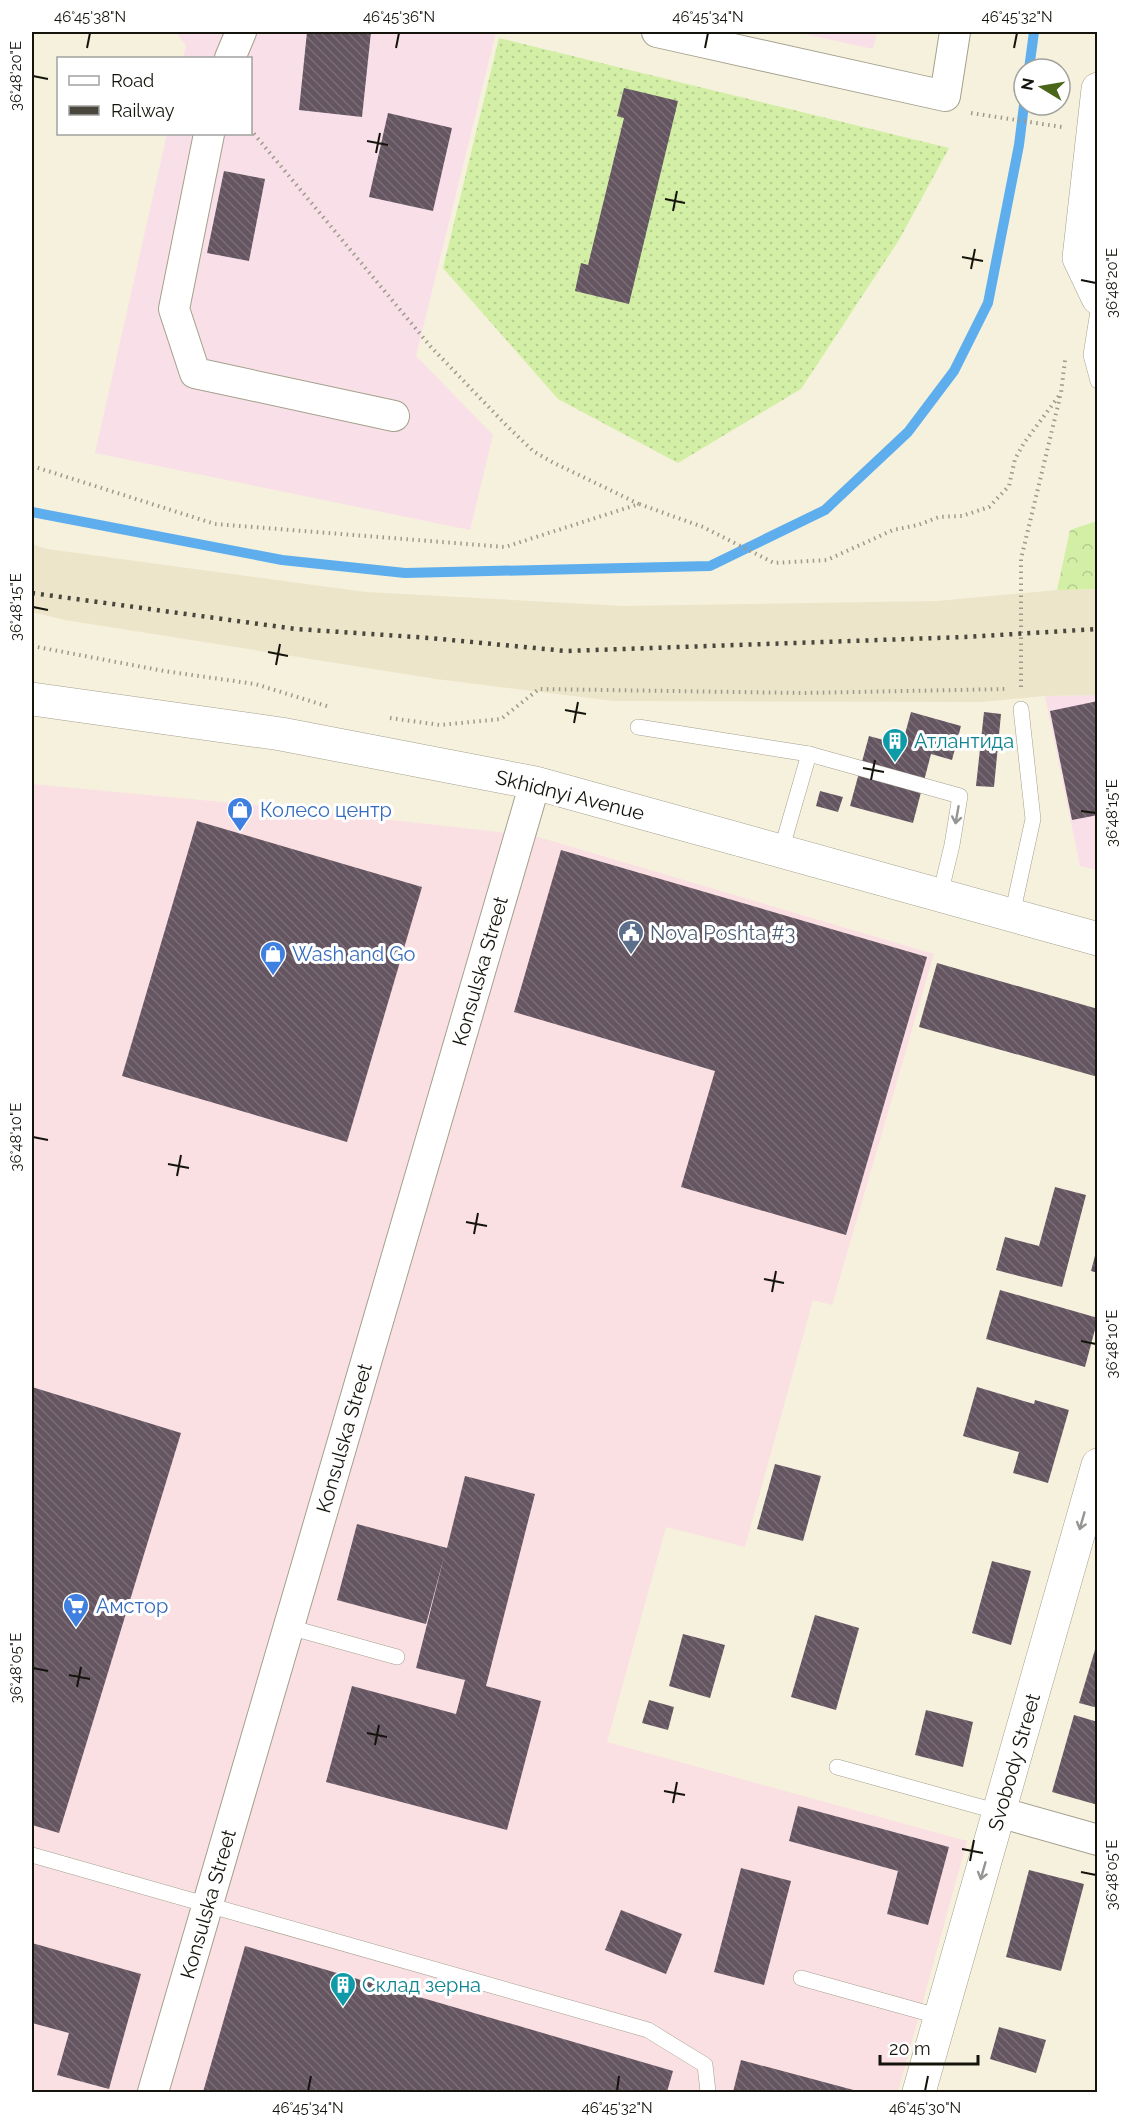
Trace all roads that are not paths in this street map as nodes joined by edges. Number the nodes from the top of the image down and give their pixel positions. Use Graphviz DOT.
graph roads {
  1 [pos="241,32"];
  2 [pos="657,32"];
  3 [pos="955,32"];
  4 [pos="230,57"];
  5 [pos="1098,89"];
  6 [pos="209,135"];
  7 [pos="1098,298"];
  8 [pos="1098,311"];
  9 [pos="1098,381"];
  10 [pos="394,416"];
  11 [pos="32,699"];
  12 [pos="1022,709"];
  13 [pos="638,727"];
  14 [pos="809,754"];
  15 [pos="534,783"];
  16 [pos="781,851"];
  17 [pos="940,895"];
  18 [pos="1012,915"];
  19 [pos="1098,939"];
  20 [pos="1098,1465"];
  21 [pos="289,1627"];
  22 [pos="397,1657"];
  23 [pos="837,1767"];
  24 [pos="999,1812"];
  25 [pos="1098,1840"];
  26 [pos="32,1855"];
  27 [pos="208,1904"];
  28 [pos="801,1978"];
  29 [pos="941,2017"];
  30 [pos="153,2092"];
  31 [pos="708,2092"];
  32 [pos="919,2092"];
  1 -- 4 [label="street"];
  2 -- 3 [label="street"];
  5 -- 7 [label="main road"];
  6 -- 10 [label="street"];
  8 -- 9 [label="lane"];
  11 -- 15 [label="main road, Skhidnyi Avenue"];
  12 -- 18 [label="lane"];
  13 -- 14 [label="lane"];
  14 -- 16 [label="lane"];
  14 -- 17 [label="lane, one-way"];
  15 -- 16 [label="main road, Skhidnyi Avenue"];
  15 -- 21 [label="street, Konsulska Street"];
  16 -- 17 [label="main road, Skhidnyi Avenue"];
  17 -- 18 [label="main road, Skhidnyi Avenue"];
  18 -- 19 [label="main road, Skhidnyi Avenue"];
  20 -- 24 [label="main road, Svobody Street, one-way"];
  21 -- 22 [label="lane"];
  21 -- 27 [label="street, Konsulska Street"];
  23 -- 24 [label="lane"];
  24 -- 25 [label="street"];
  24 -- 29 [label="main road, Svobody Street, one-way"];
  26 -- 27 [label="lane"];
  27 -- 30 [label="street, Konsulska Street"];
  27 -- 31 [label="lane"];
  28 -- 29 [label="lane"];
  29 -- 32 [label="main road, Svobody Street"];
}
